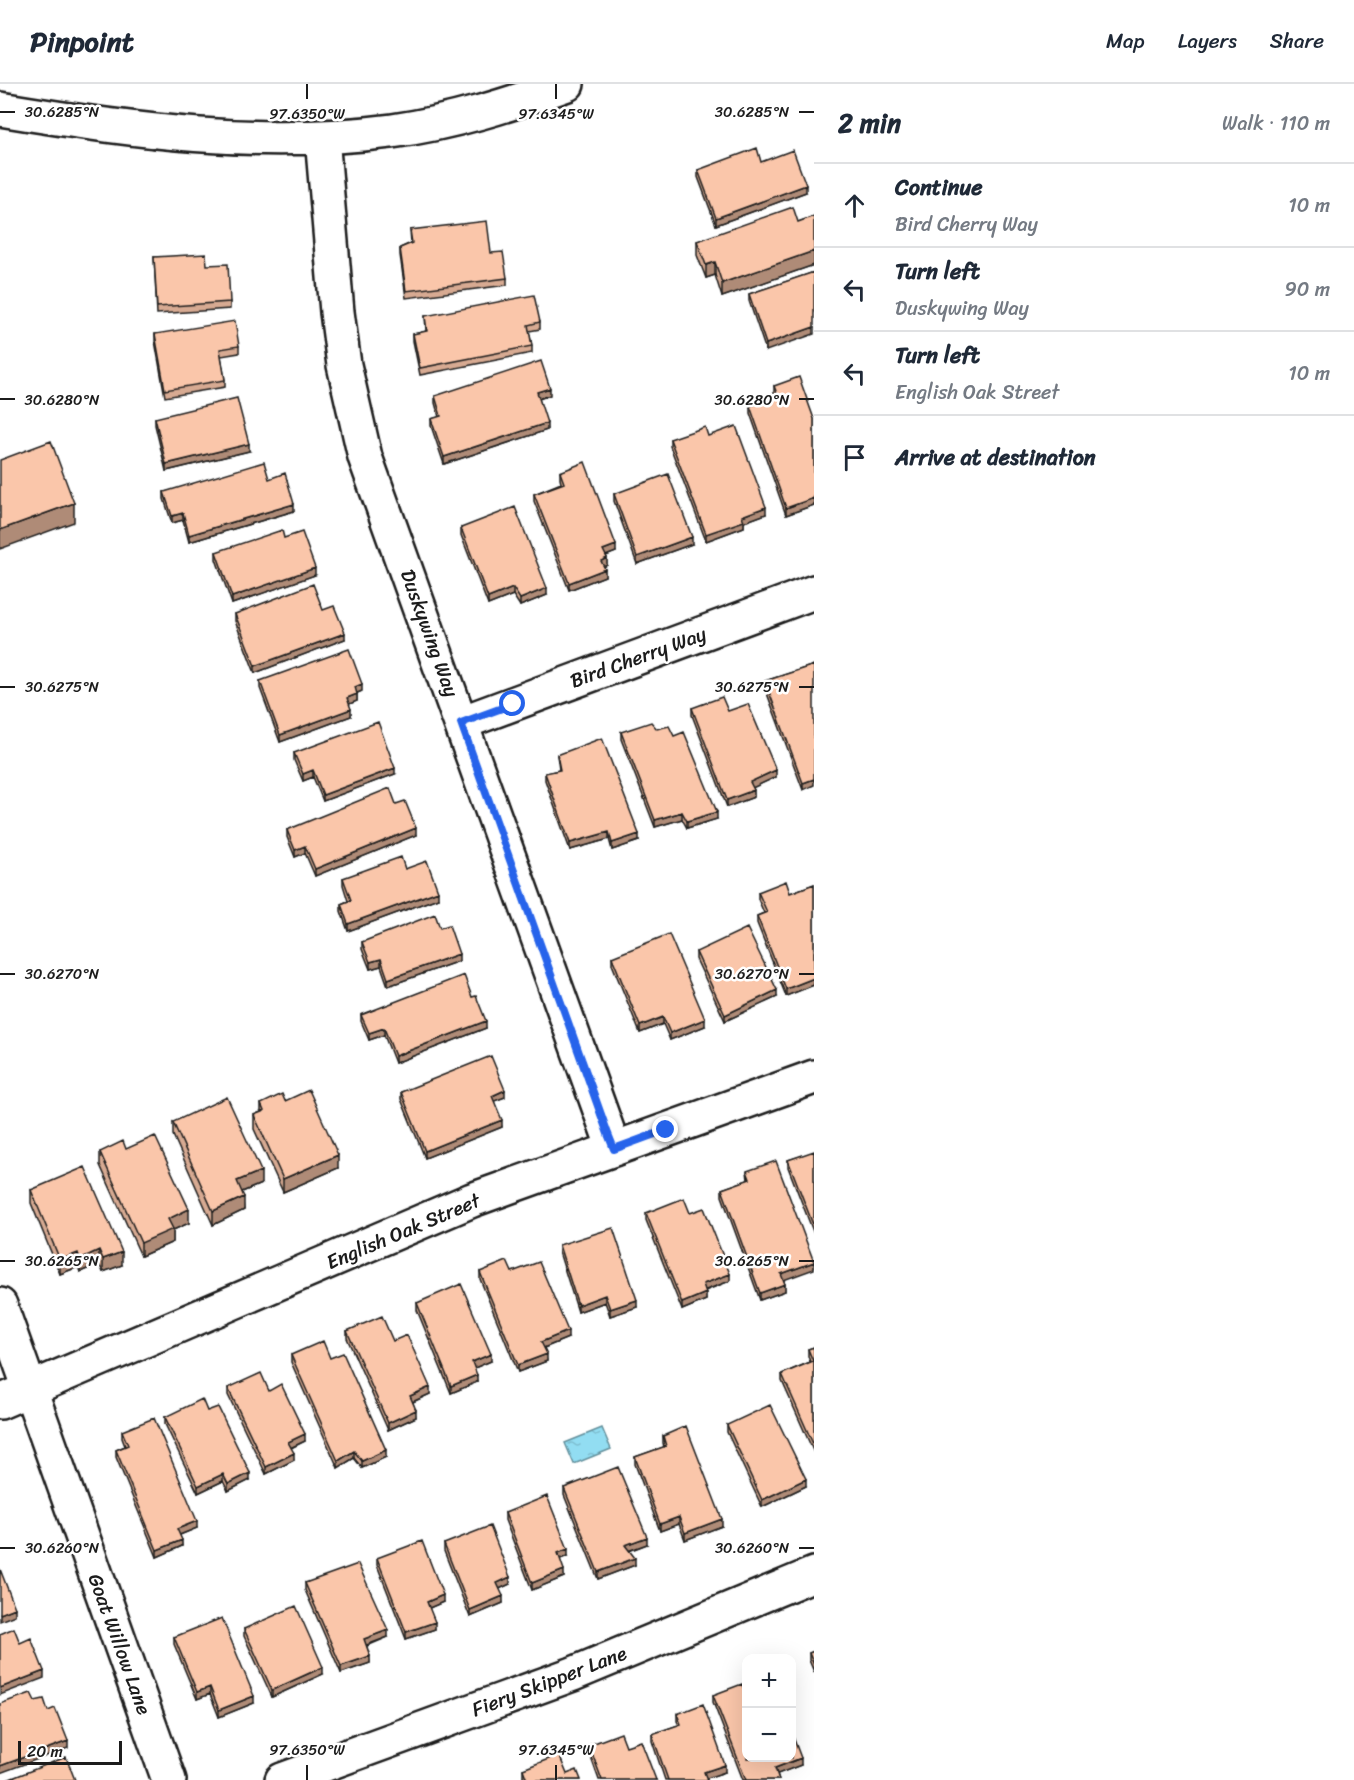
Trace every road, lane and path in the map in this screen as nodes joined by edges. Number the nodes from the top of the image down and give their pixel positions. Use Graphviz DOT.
graph roads {
  1 [pos="567,84"];
  2 [pos="0,108"];
  3 [pos="322,137"];
  4 [pos="814,592"];
  5 [pos="461,723"];
  6 [pos="814,1077"];
  7 [pos="614,1149"];
  8 [pos="0,1305"];
  9 [pos="30,1391"];
  10 [pos="0,1402"];
  11 [pos="814,1574"];
  12 [pos="169,1780"];
  13 [pos="282,1780"];
  1 -- 3 [label="street"];
  2 -- 3 [label="street"];
  3 -- 5 [label="street, Duskywing Way"];
  4 -- 5 [label="street, Bird Cherry Way"];
  5 -- 7 [label="street, Duskywing Way"];
  6 -- 7 [label="street, English Oak Street"];
  7 -- 9 [label="street, English Oak Street"];
  8 -- 9 [label="street, Goat Willow Lane"];
  9 -- 10 [label="street, English Oak Street"];
  9 -- 12 [label="street, Goat Willow Lane"];
  11 -- 13 [label="street, Fiery Skipper Lane"];
}
